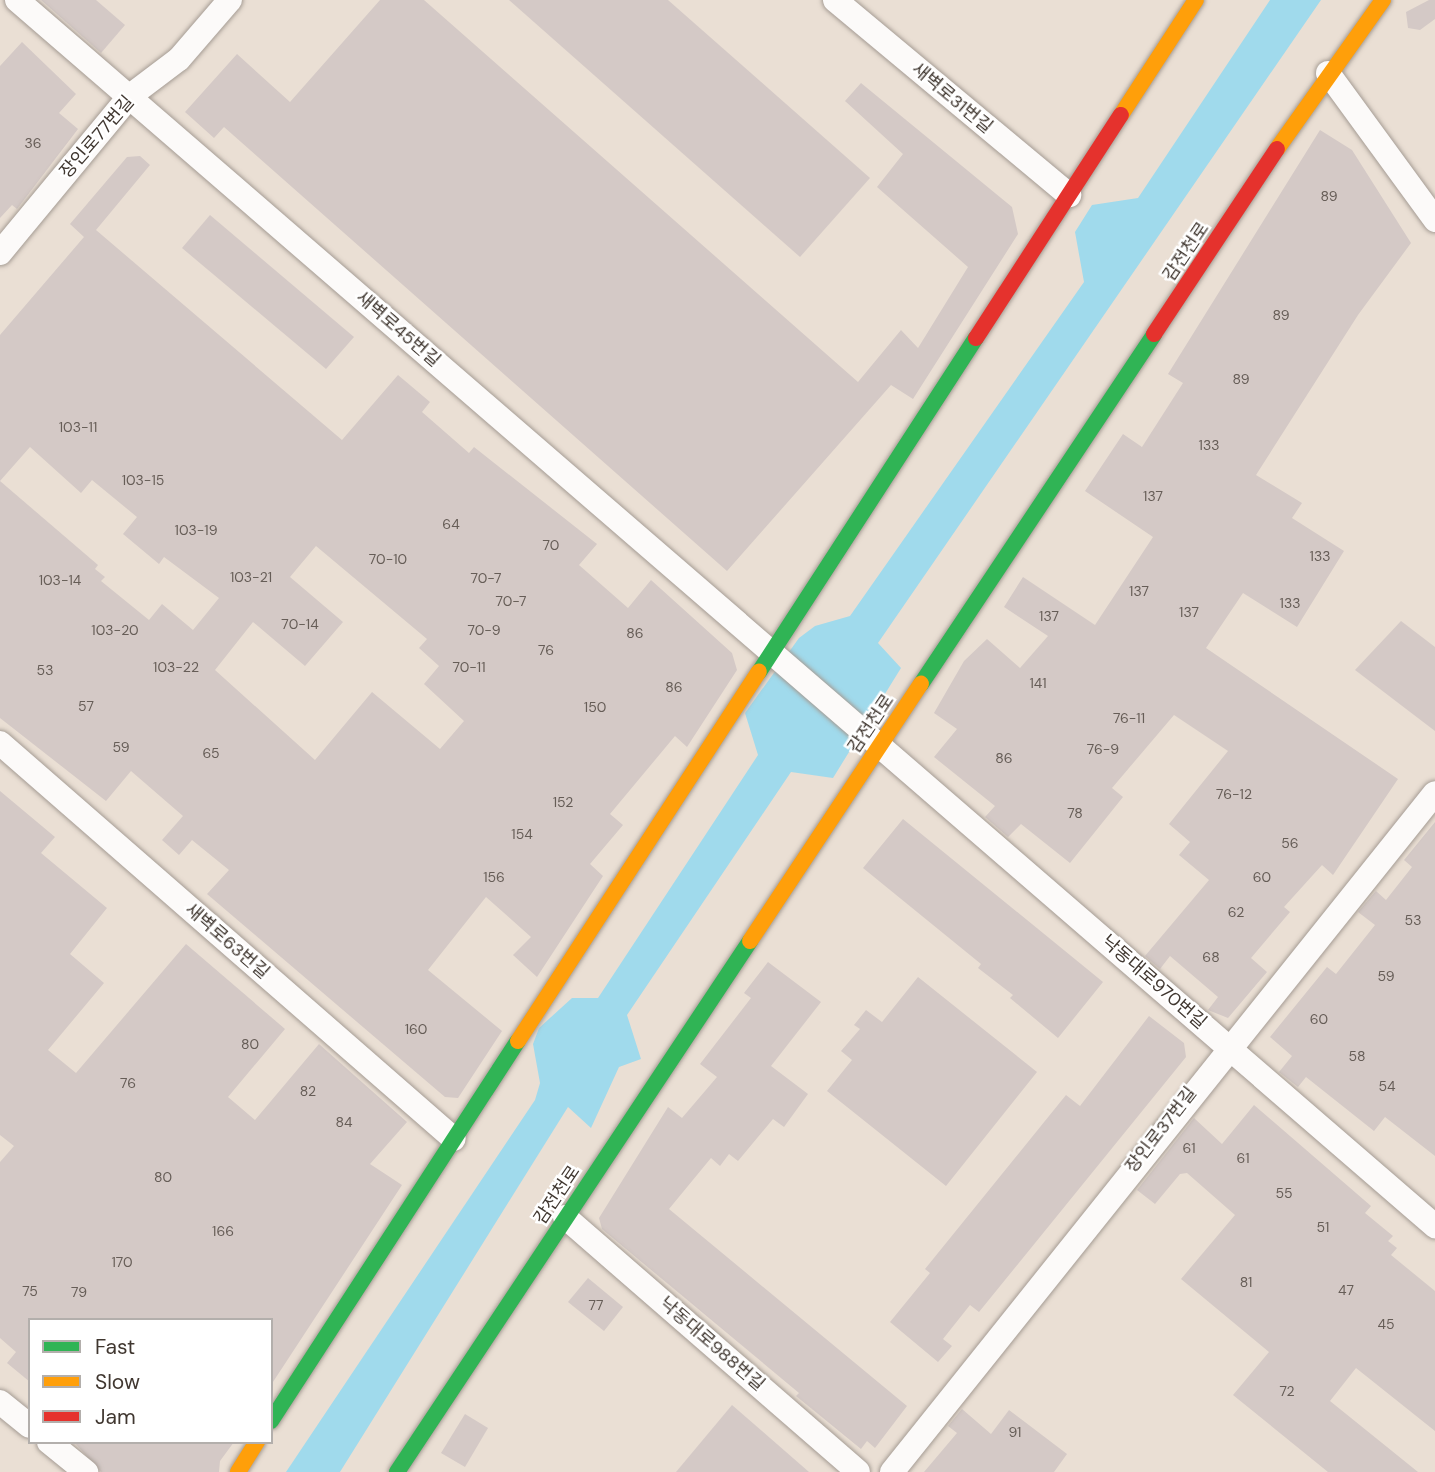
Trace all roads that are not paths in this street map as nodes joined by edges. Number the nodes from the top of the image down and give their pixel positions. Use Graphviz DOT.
graph roads {
  1 [pos="17,0"];
  2 [pos="230,0"];
  3 [pos="835,0"];
  4 [pos="1196,0"];
  5 [pos="1383,0"];
  6 [pos="1328,72"];
  7 [pos="131,96"];
  8 [pos="1069,195"];
  9 [pos="1435,220"];
  10 [pos="0,253"];
  11 [pos="775,656"];
  12 [pos="876,741"];
  13 [pos="0,743"];
  14 [pos="1435,793"];
  15 [pos="1228,1046"];
  16 [pos="454,1139"];
  17 [pos="565,1217"];
  18 [pos="1435,1226"];
  19 [pos="0,1402"];
  20 [pos="273,1417"];
  21 [pos="28,1424"];
  22 [pos="51,1444"];
  23 [pos="256,1444"];
  24 [pos="86,1472"];
  25 [pos="238,1472"];
  26 [pos="397,1472"];
  27 [pos="858,1472"];
  28 [pos="892,1472"];
  1 -- 7 [label="street, 새벽로45번길"];
  2 -- 7 [label="street, 장인로77번길"];
  3 -- 8 [label="street, 새벽로31번길"];
  4 -- 8 [label="street"];
  5 -- 6 [label="street, 감전천로"];
  6 -- 9 [label="street"];
  6 -- 12 [label="street, 감전천로"];
  7 -- 10 [label="street, 장인로77번길"];
  7 -- 11 [label="street, 새벽로45번길"];
  8 -- 11 [label="street"];
  11 -- 12 [label="street, 새벽로45번길"];
  11 -- 16 [label="street"];
  12 -- 15 [label="street, 낙동대로970번길"];
  12 -- 17 [label="street, 감전천로"];
  13 -- 16 [label="street, 새벽로63번길"];
  14 -- 15 [label="street, 장인로37번길"];
  15 -- 18 [label="street, 낙동대로970번길"];
  15 -- 28 [label="street, 장인로37번길"];
  16 -- 20 [label="street"];
  17 -- 26 [label="street, 감전천로"];
  17 -- 27 [label="street, 낙동대로988번길"];
  19 -- 21 [label="street"];
  22 -- 24 [label="street"];
  23 -- 25 [label="street"];
}
